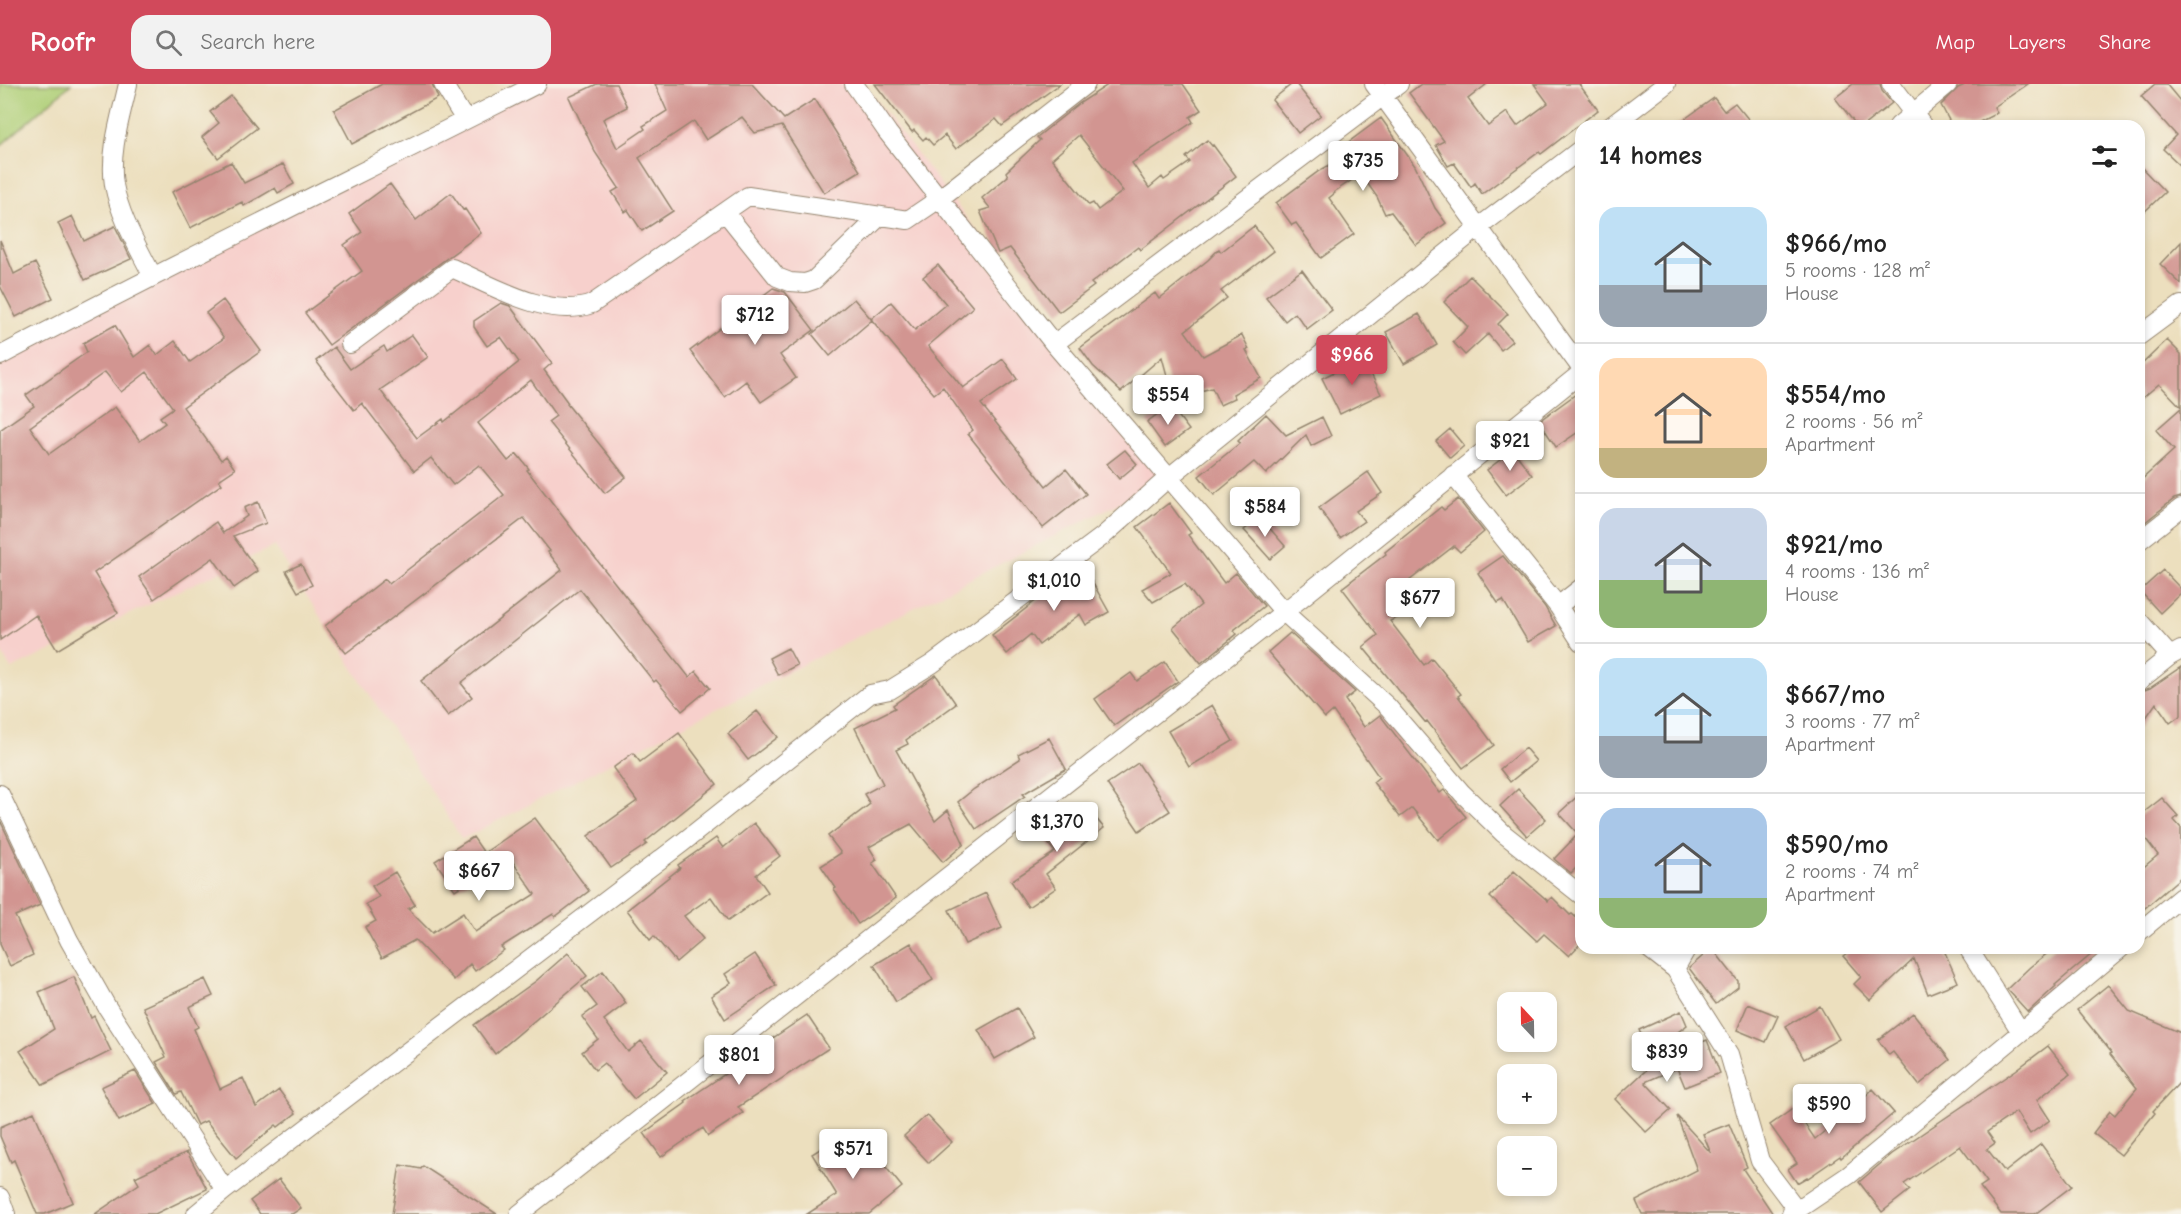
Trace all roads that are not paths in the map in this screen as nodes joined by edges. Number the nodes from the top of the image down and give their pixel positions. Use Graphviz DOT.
graph roads {
  1 [pos="128,84"];
  2 [pos="443,84"];
  3 [pos="537,84"];
  4 [pos="854,84"];
  5 [pos="1086,84"];
  6 [pos="1399,84"];
  7 [pos="1666,84"];
  8 [pos="1891,84"];
  9 [pos="1948,84"];
  10 [pos="1379,90"];
  11 [pos="1918,119"];
  12 [pos="465,120"];
  13 [pos="1619,120"];
  14 [pos="1575,154"];
  15 [pos="939,199"];
  16 [pos="725,212"];
  17 [pos="880,216"];
  18 [pos="1479,227"];
  19 [pos="153,275"];
  20 [pos="2181,304"];
  21 [pos="2145,331"];
  22 [pos="350,344"];
  23 [pos="1053,344"];
  24 [pos="0,356"];
  25 [pos="1575,360"];
  26 [pos="1575,378"];
  27 [pos="1453,475"];
  28 [pos="1168,478"];
  29 [pos="2181,508"];
  30 [pos="2145,536"];
  31 [pos="1575,593"];
  32 [pos="1558,606"];
  33 [pos="1284,612"];
  34 [pos="2145,626"];
  35 [pos="1575,633"];
  36 [pos="2175,653"];
  37 [pos="2145,676"];
  38 [pos="0,794"];
  39 [pos="1575,890"];
  40 [pos="2181,897"];
  41 [pos="2145,927"];
  42 [pos="1656,954"];
  43 [pos="1684,954"];
  44 [pos="1972,954"];
  45 [pos="2114,954"];
  46 [pos="1675,969"];
  47 [pos="2021,1032"];
  48 [pos="225,1190"];
  49 [pos="0,1197"];
  50 [pos="1799,1213"];
  51 [pos="6,1214"];
  52 [pos="196,1214"];
  53 [pos="519,1214"];
  1 -- 19 [label="street"];
  2 -- 12 [label="street"];
  3 -- 12 [label="street"];
  4 -- 15 [label="street"];
  5 -- 15 [label="street"];
  6 -- 10 [label="street"];
  7 -- 13 [label="street"];
  8 -- 11 [label="street"];
  9 -- 11 [label="street"];
  10 -- 18 [label="street"];
  10 -- 23 [label="street"];
  12 -- 19 [label="street"];
  14 -- 18 [label="street"];
  15 -- 17 [label="street"];
  15 -- 23 [label="street"];
  16 -- 17 [label="street"];
  16 -- 17 [label="street"];
  16 -- 22 [label="street"];
  18 -- 25 [label="street"];
  18 -- 28 [label="street"];
  19 -- 24 [label="street"];
  20 -- 21 [label="street"];
  23 -- 28 [label="street"];
  26 -- 27 [label="street"];
  27 -- 32 [label="street"];
  27 -- 33 [label="street"];
  28 -- 33 [label="street"];
  28 -- 48 [label="street"];
  29 -- 30 [label="street"];
  31 -- 32 [label="street"];
  32 -- 35 [label="street"];
  33 -- 39 [label="street"];
  33 -- 53 [label="street"];
  34 -- 36 [label="street"];
  36 -- 37 [label="street"];
  38 -- 48 [label="street"];
  40 -- 41 [label="street"];
  42 -- 46 [label="street"];
  43 -- 46 [label="street"];
  44 -- 47 [label="street"];
  45 -- 47 [label="street"];
  46 -- 50 [label="street"];
  47 -- 50 [label="street"];
  48 -- 52 [label="street"];
  49 -- 51 [label="street"];
}
